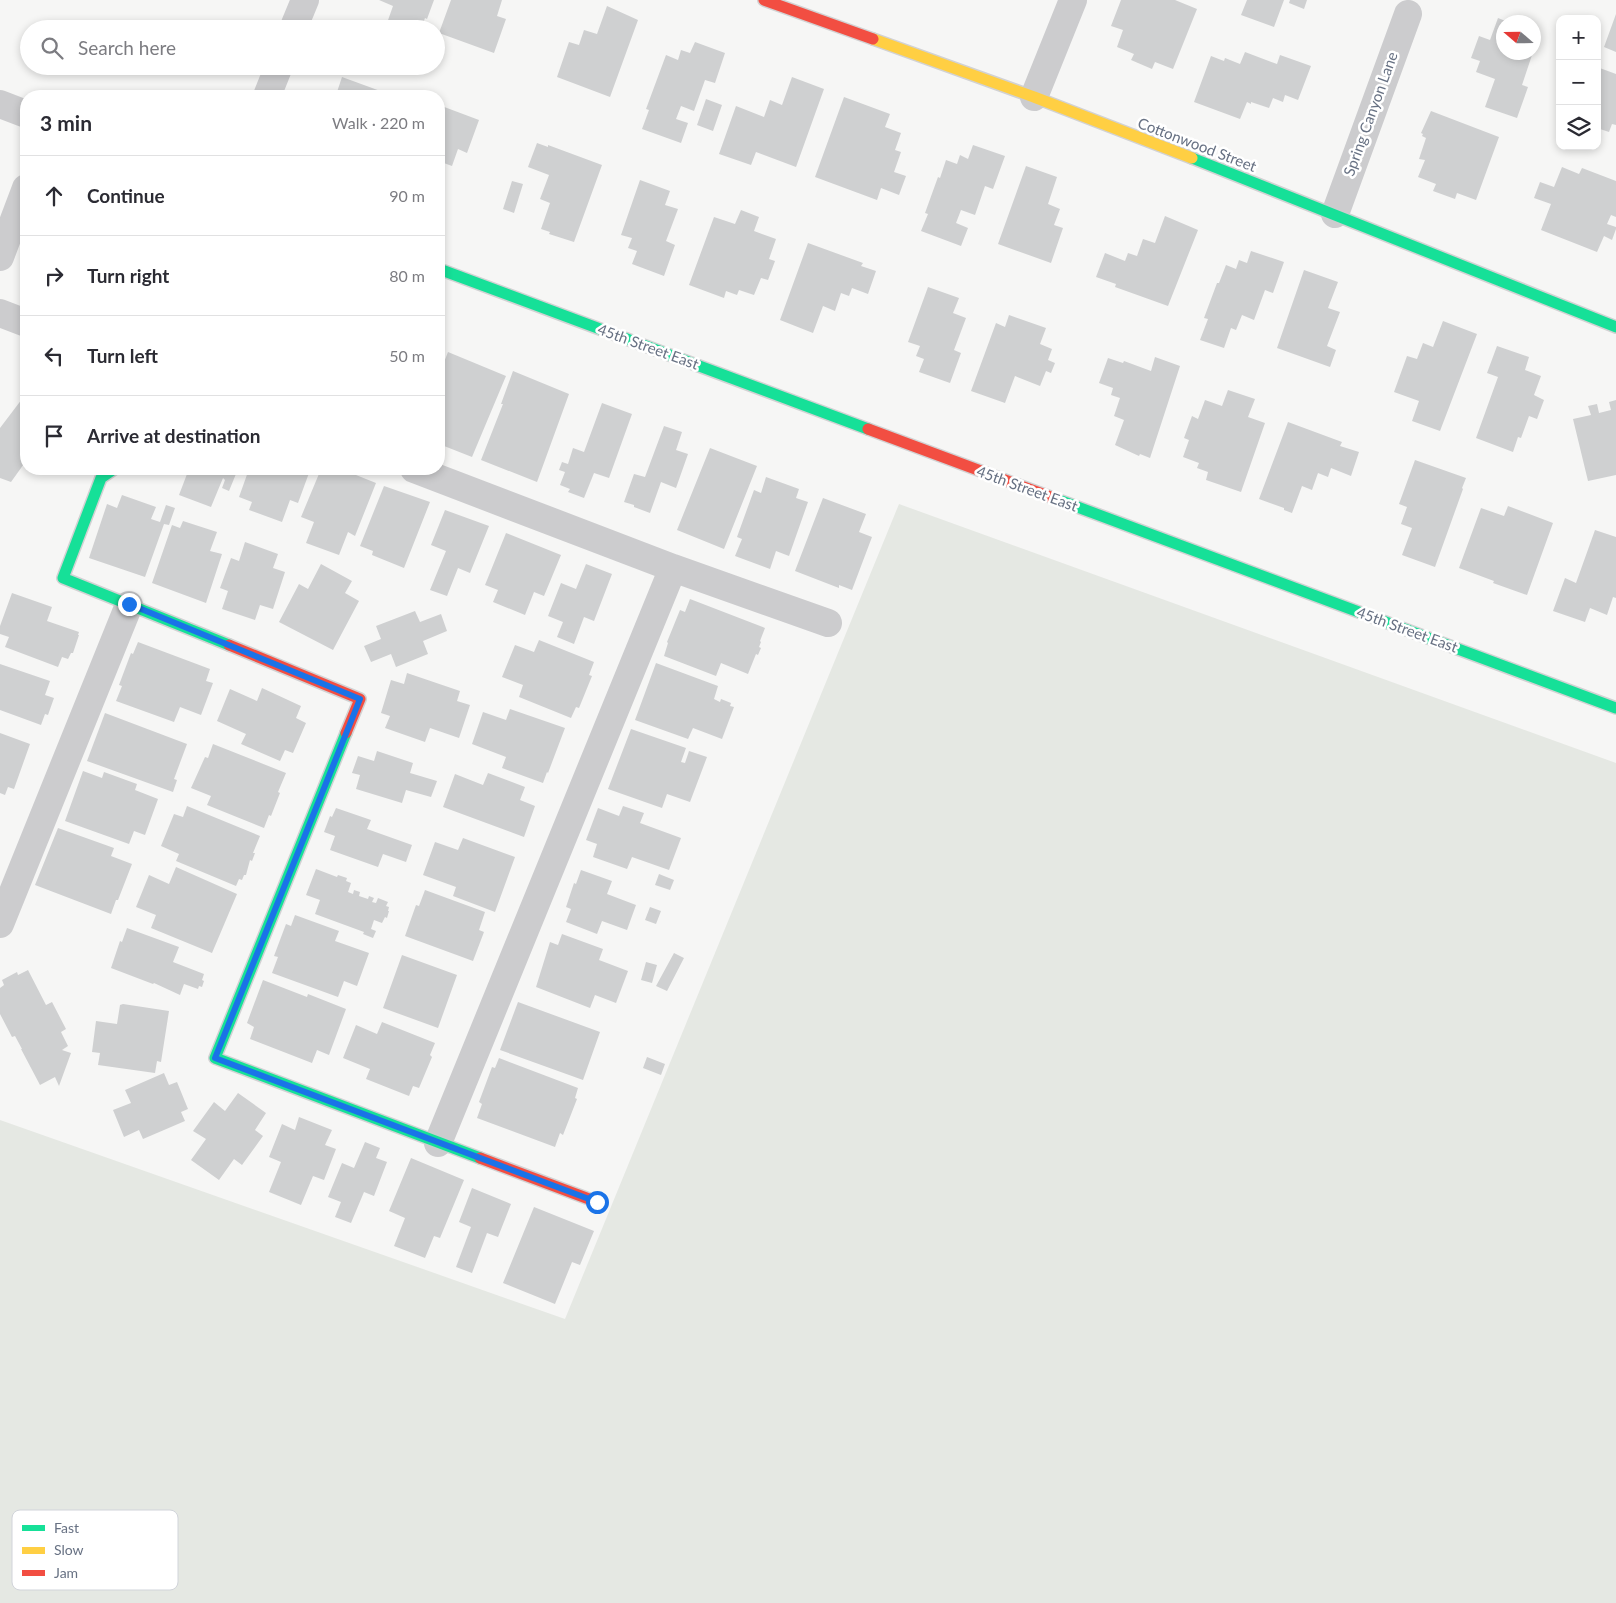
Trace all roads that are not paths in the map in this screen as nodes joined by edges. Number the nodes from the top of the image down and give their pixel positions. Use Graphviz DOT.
graph roads {
  1 [pos="305,0"];
  2 [pos="764,0"];
  3 [pos="1073,0"];
  4 [pos="1408,14"];
  5 [pos="297,20"];
  6 [pos="275,75"];
  7 [pos="269,90"];
  8 [pos="1034,97"];
  9 [pos="0,104"];
  10 [pos="20,112"];
  11 [pos="20,204"];
  12 [pos="1335,214"];
  13 [pos="0,257"];
  14 [pos="445,271"];
  15 [pos="0,313"];
  16 [pos="20,321"];
  17 [pos="1616,327"];
  18 [pos="105,475"];
  19 [pos="430,475"];
  20 [pos="673,568"];
  21 [pos="129,604"];
  22 [pos="828,623"];
  23 [pos="1616,708"];
  24 [pos="0,924"];
  25 [pos="438,1143"];
  26 [pos="597,1202"];
  1 -- 5 [label="street"];
  2 -- 8 [label="street, Cottonwood Street"];
  3 -- 8 [label="street"];
  4 -- 12 [label="street, Spring Canyon Lane"];
  6 -- 7 [label="street"];
  8 -- 12 [label="street, Cottonwood Street"];
  9 -- 10 [label="street"];
  11 -- 13 [label="street"];
  12 -- 17 [label="street, Cottonwood Street"];
  14 -- 23 [label="street, 45th Street East"];
  15 -- 16 [label="street"];
  18 -- 21 [label="street"];
  19 -- 20 [label="street"];
  20 -- 22 [label="street"];
  20 -- 25 [label="street"];
  21 -- 24 [label="street"];
  21 -- 25 [label="street"];
  25 -- 26 [label="street"];
}
